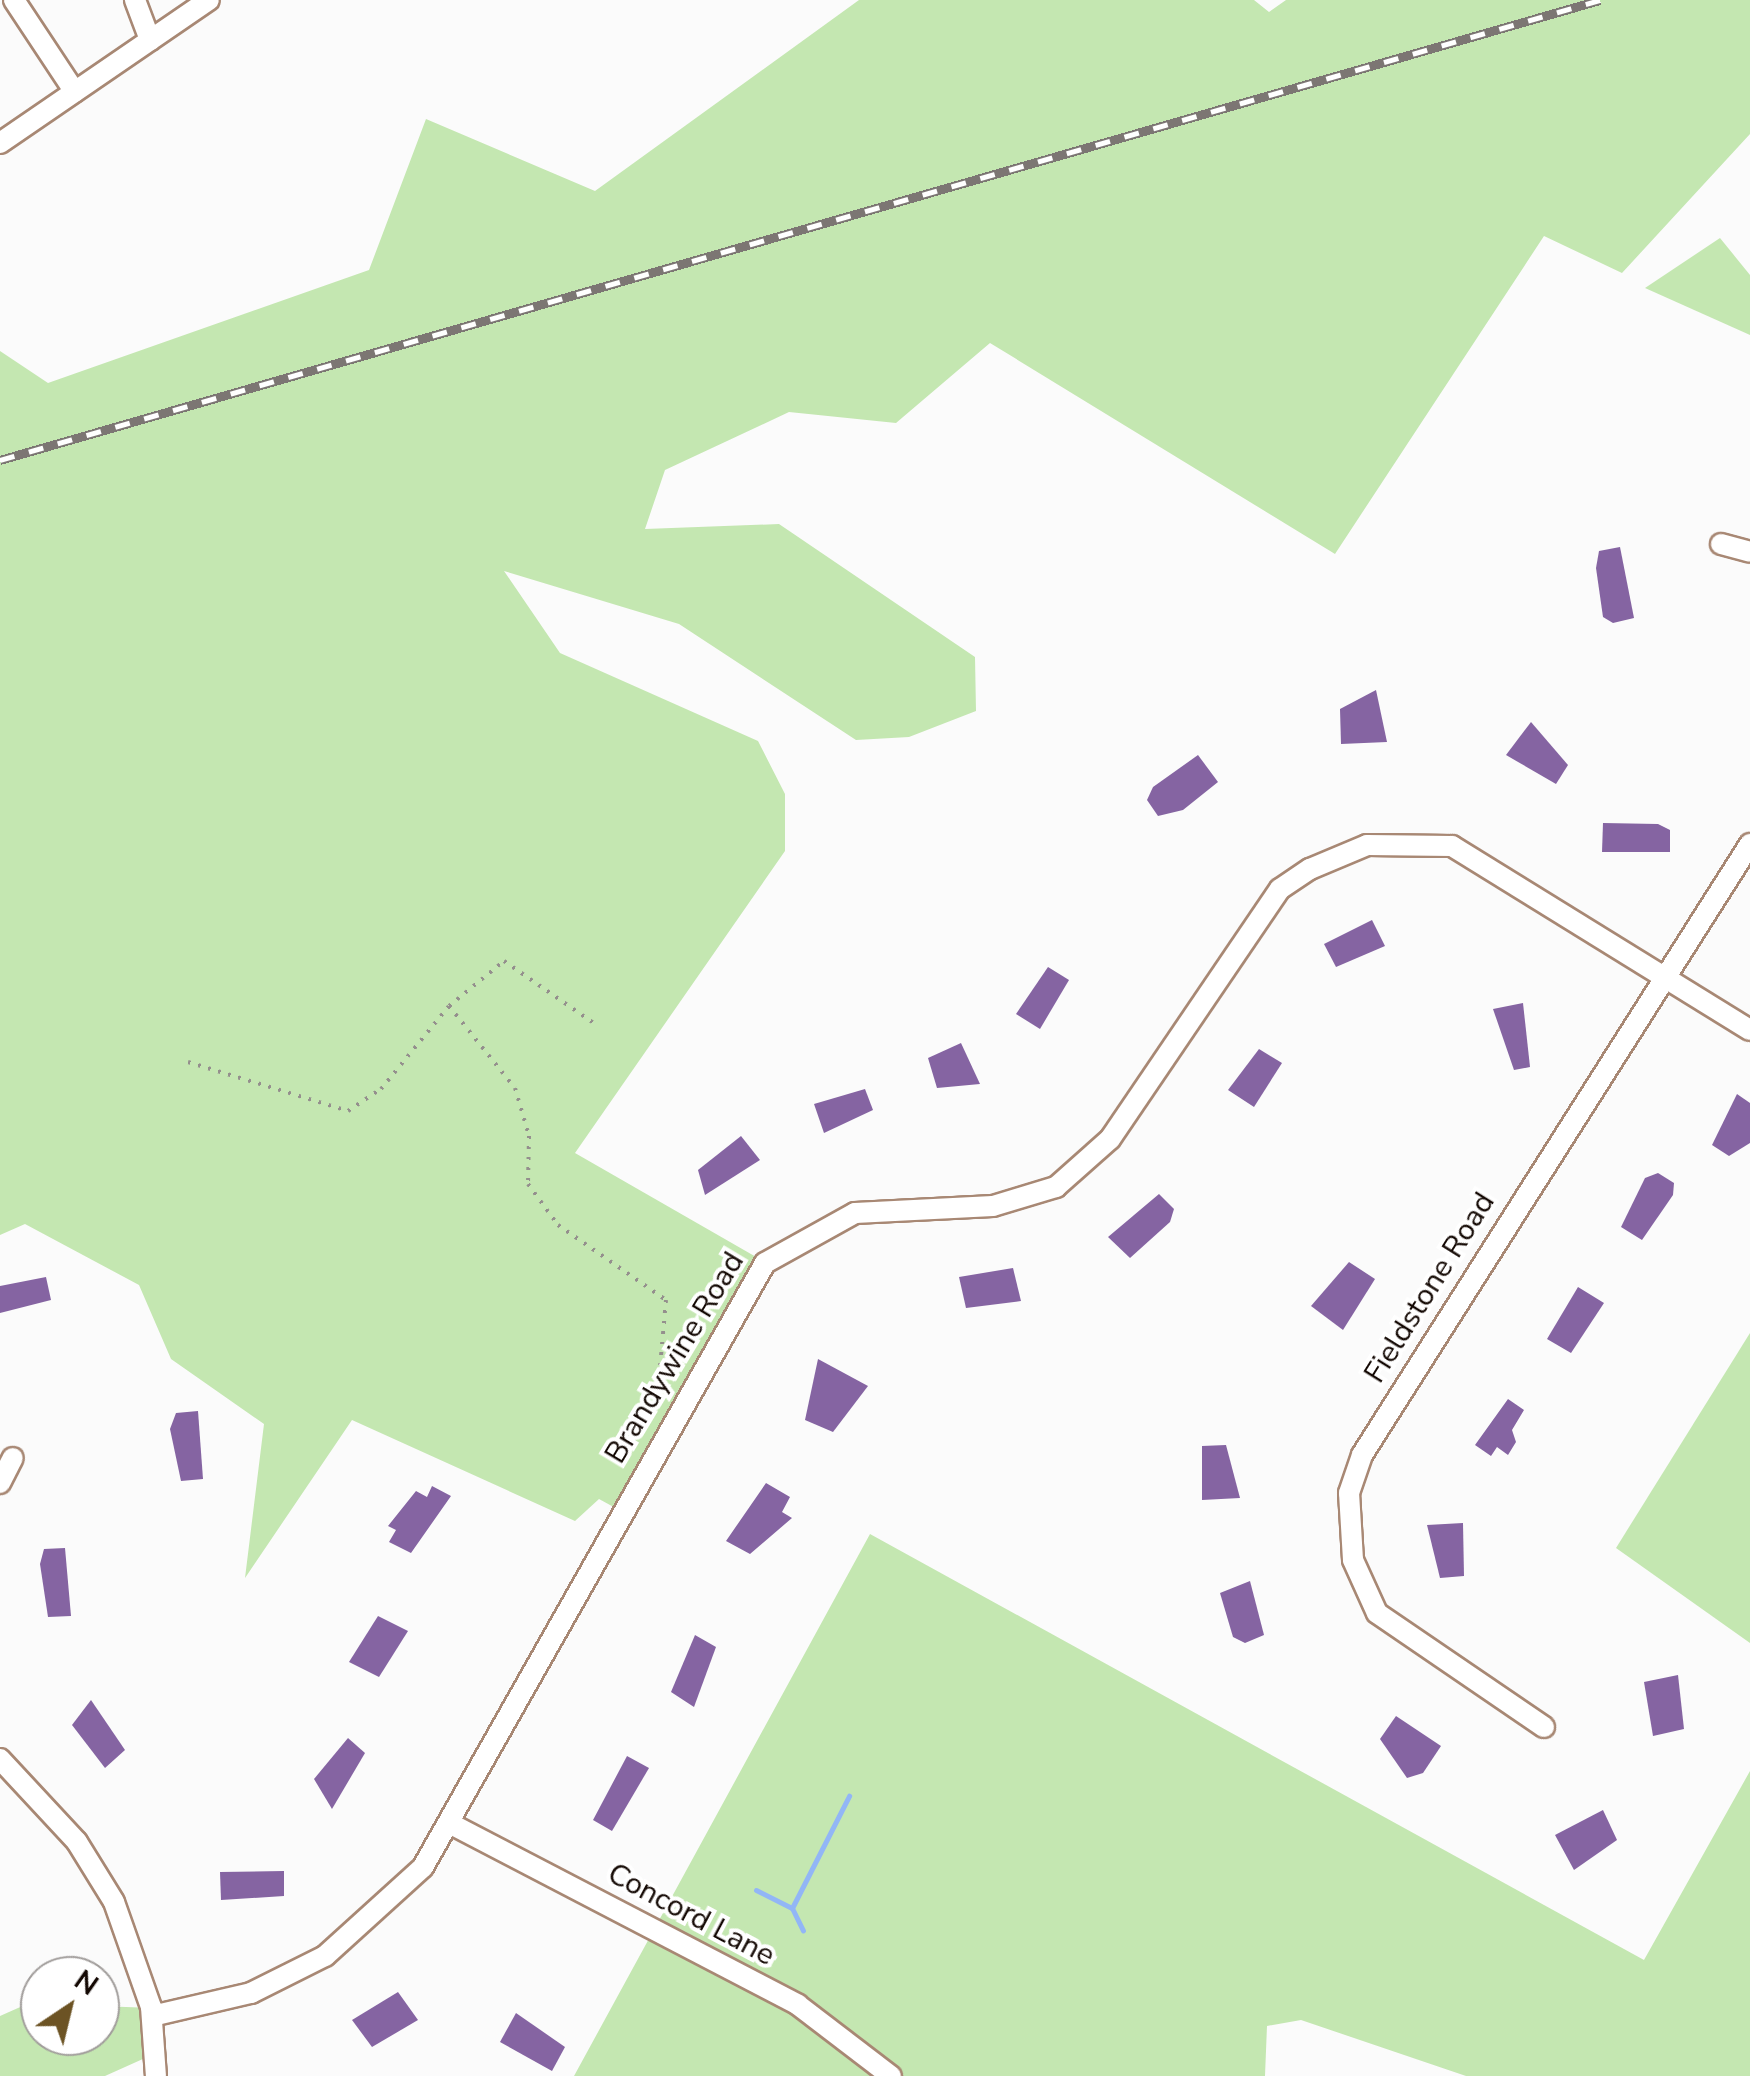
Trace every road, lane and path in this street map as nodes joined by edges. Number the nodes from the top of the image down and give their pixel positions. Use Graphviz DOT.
graph roads {
  1 [pos="14,0"];
  2 [pos="134,0"];
  3 [pos="209,0"];
  4 [pos="150,40"];
  5 [pos="74,92"];
  6 [pos="0,144"];
  7 [pos="1721,544"];
  8 [pos="1750,552"];
  9 [pos="1750,844"];
  10 [pos="1665,975"];
  11 [pos="449,1006"];
  12 [pos="595,1024"];
  13 [pos="1750,1030"];
  14 [pos="188,1062"];
  15 [pos="656,1412"];
  16 [pos="13,1458"];
  17 [pos="0,1482"];
  18 [pos="1544,1728"];
  19 [pos="0,1759"];
  20 [pos="452,1824"];
  21 [pos="152,2016"];
  22 [pos="156,2076"];
  23 [pos="892,2076"];
  1 -- 5 [label="street"];
  2 -- 4 [label="street"];
  3 -- 4 [label="street"];
  4 -- 5 [label="street"];
  5 -- 6 [label="street"];
  7 -- 8 [label="street"];
  9 -- 10 [label="street, Fieldstone Road"];
  10 -- 13 [label="street, Brandywine Road"];
  10 -- 18 [label="street, Fieldstone Road"];
  10 -- 20 [label="street, Brandywine Road"];
  11 -- 12 [label="path"];
  11 -- 14 [label="path"];
  11 -- 15 [label="path"];
  16 -- 17 [label="street"];
  19 -- 21 [label="street"];
  20 -- 21 [label="street, Brandywine Road"];
  20 -- 23 [label="street, Concord Lane"];
  21 -- 22 [label="street"];
}
